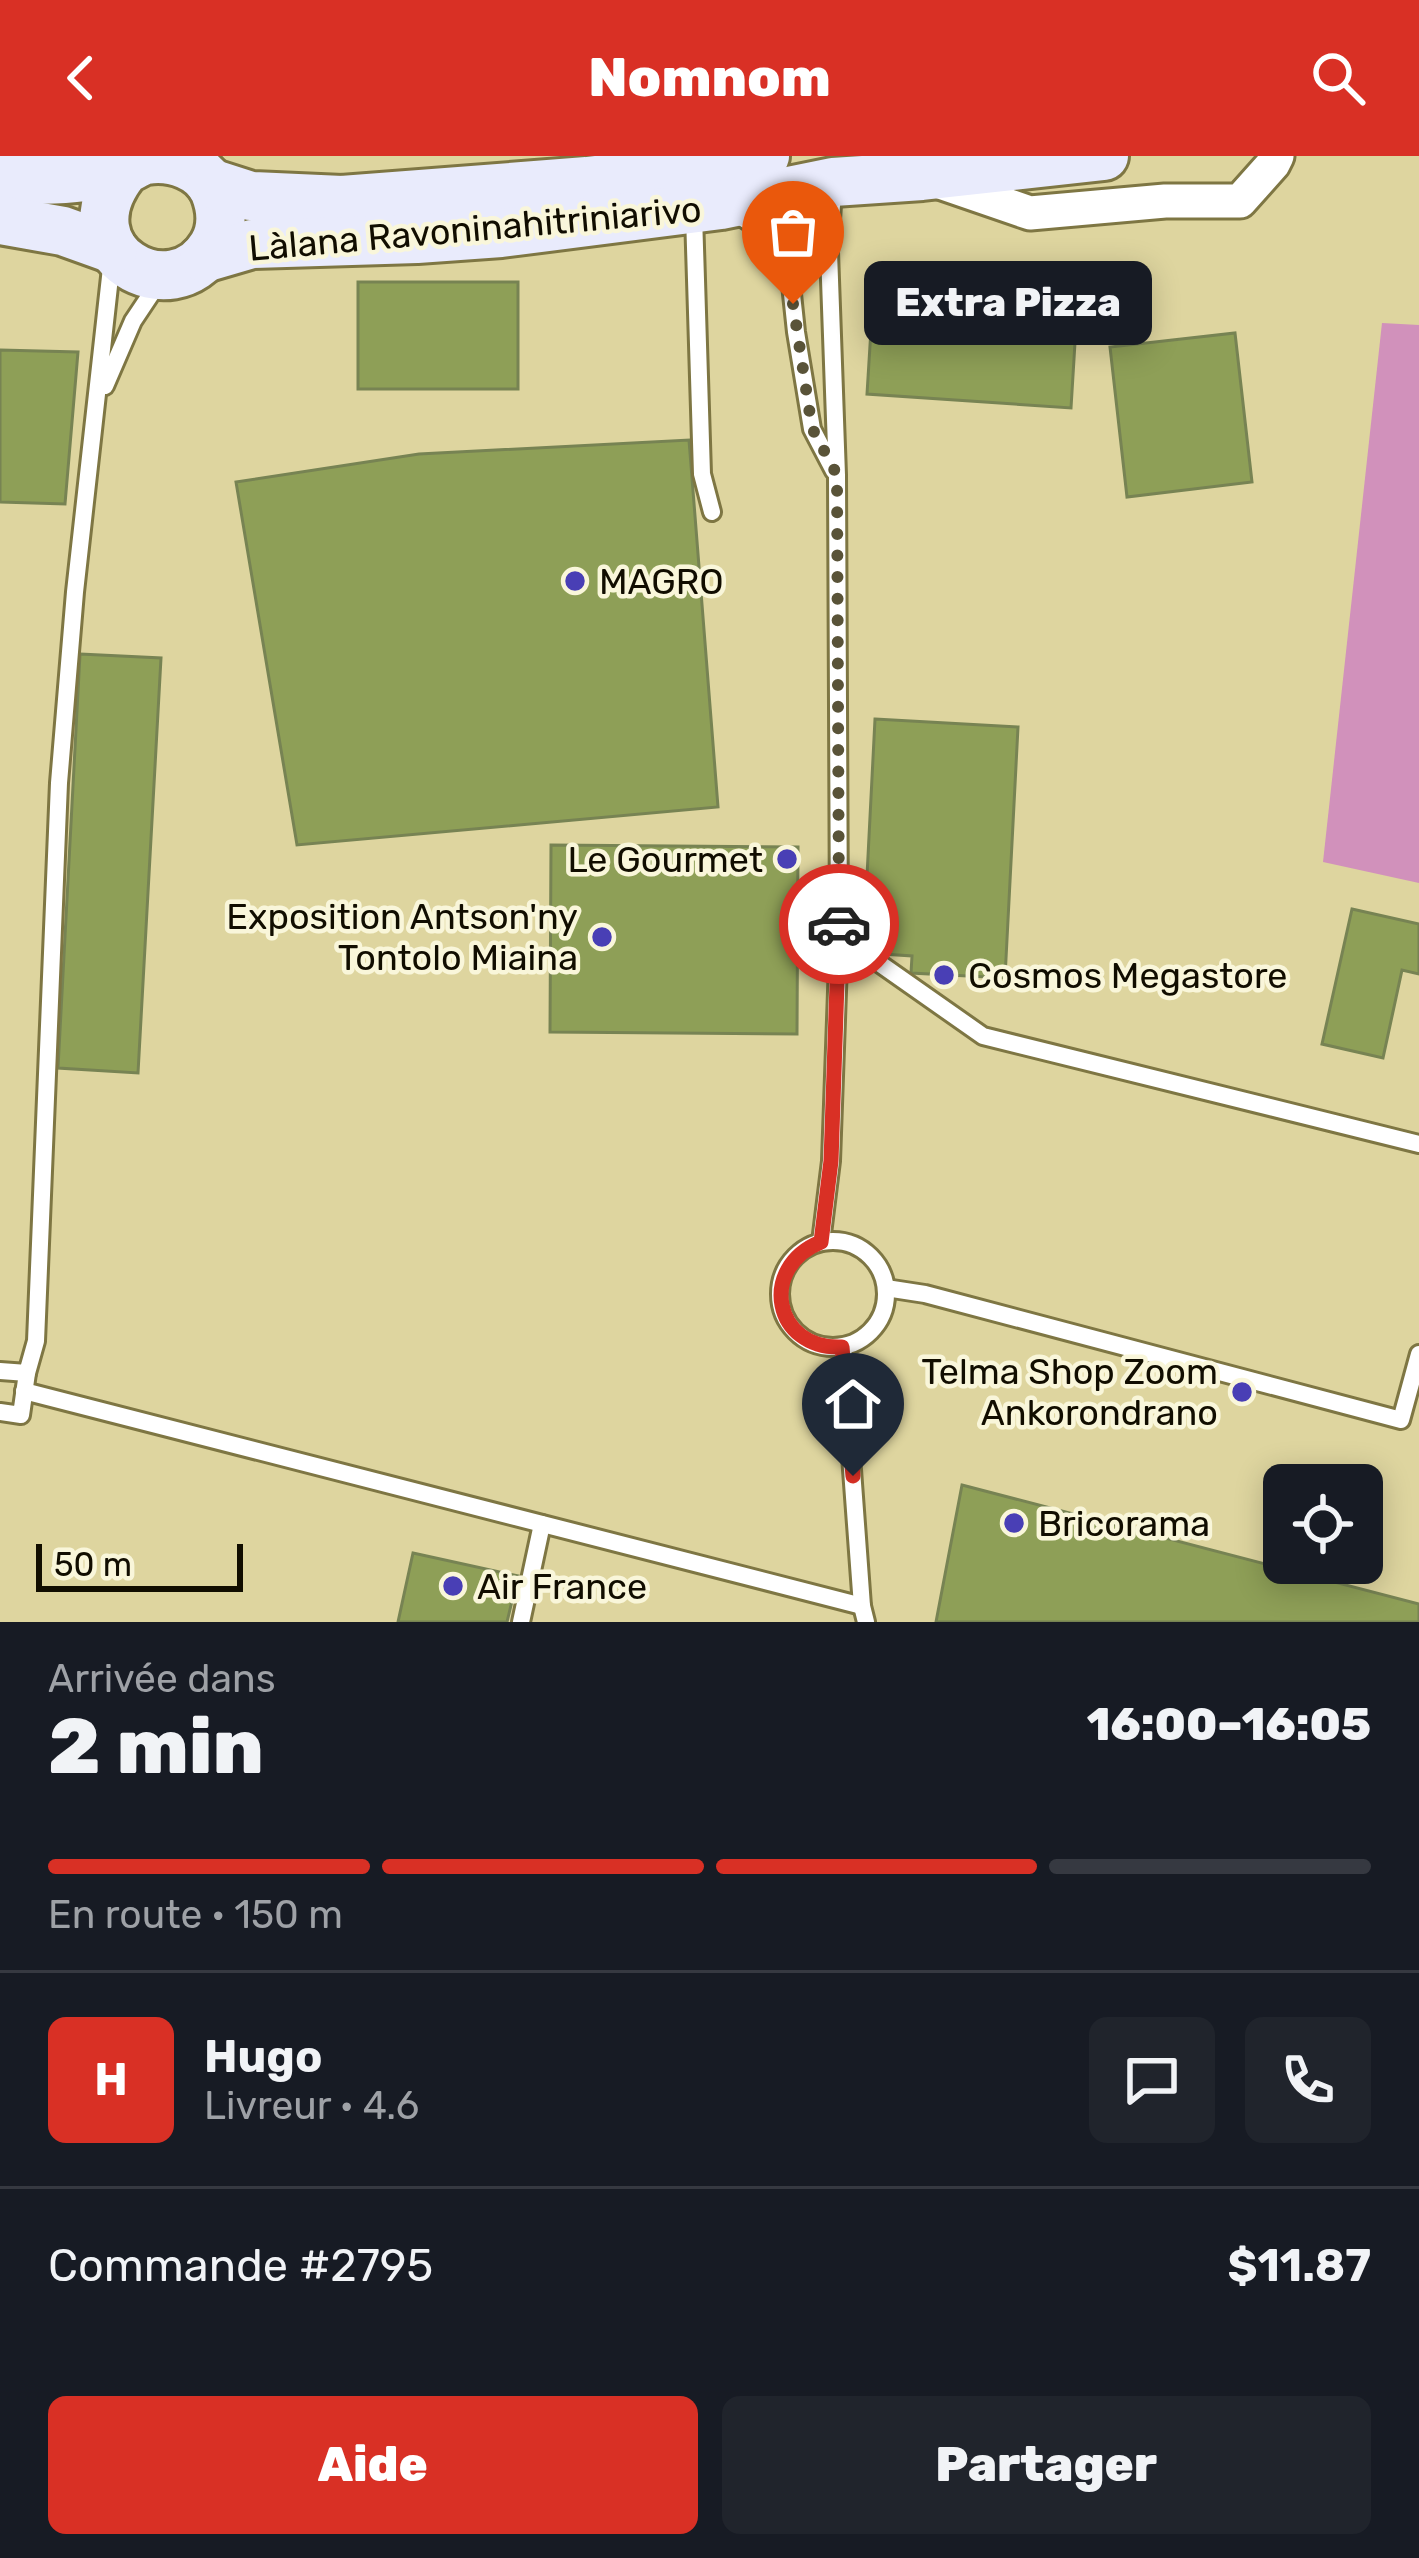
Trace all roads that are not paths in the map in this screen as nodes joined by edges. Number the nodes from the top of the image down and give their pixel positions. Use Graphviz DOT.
graph roads {
  1 [pos="1104,156"];
  2 [pos="1277,156"];
  3 [pos="132,164"];
  4 [pos="737,171"];
  5 [pos="208,172"];
  6 [pos="922,176"];
  7 [pos="0,179"];
  8 [pos="833,182"];
  9 [pos="0,220"];
  10 [pos="113,249"];
  11 [pos="184,267"];
  12 [pos="98,404"];
  13 [pos="837,475"];
  14 [pos="712,512"];
  15 [pos="839,935"];
  16 [pos="1419,1144"];
  17 [pos="821,1242"];
  18 [pos="886,1288"];
  19 [pos="842,1347"];
  20 [pos="1419,1354"];
  21 [pos="0,1371"];
  22 [pos="26,1382"];
  23 [pos="0,1412"];
  24 [pos="542,1524"];
  25 [pos="864,1614"];
  26 [pos="521,1622"];
  1 -- 6 [label="main road, Làlana Ravoninahitriniarivo"];
  2 -- 6 [label="street"];
  3 -- 5 [label="main road, Làlana Ravoninahitriniarivo"];
  3 -- 7 [label="main road, Làlana Ravoninahitriniarivo"];
  3 -- 10 [label="main road"];
  4 -- 5 [label="main road, Làlana Ravoninahitriniarivo"];
  4 -- 8 [label="main road, Làlana Ravoninahitriniarivo"];
  4 -- 11 [label="main road, Làlana Ravoninahitriniarivo"];
  4 -- 13 [label="lane"];
  4 -- 14 [label="lane"];
  5 -- 11 [label="main road, Làlana Ravoninahitriniarivo"];
  6 -- 8 [label="main road, Làlana Ravoninahitriniarivo"];
  8 -- 13 [label="lane"];
  9 -- 10 [label="main road"];
  10 -- 11 [label="main road"];
  10 -- 12 [label="lane"];
  11 -- 12 [label="lane"];
  12 -- 22 [label="lane"];
  13 -- 15 [label="lane"];
  15 -- 16 [label="lane"];
  15 -- 17 [label="lane"];
  17 -- 18 [label="lane"];
  17 -- 19 [label="lane"];
  18 -- 19 [label="lane"];
  18 -- 20 [label="lane"];
  19 -- 25 [label="lane"];
  21 -- 22 [label="lane"];
  22 -- 23 [label="lane"];
  22 -- 24 [label="lane"];
  24 -- 25 [label="lane"];
  24 -- 26 [label="lane"];
}
